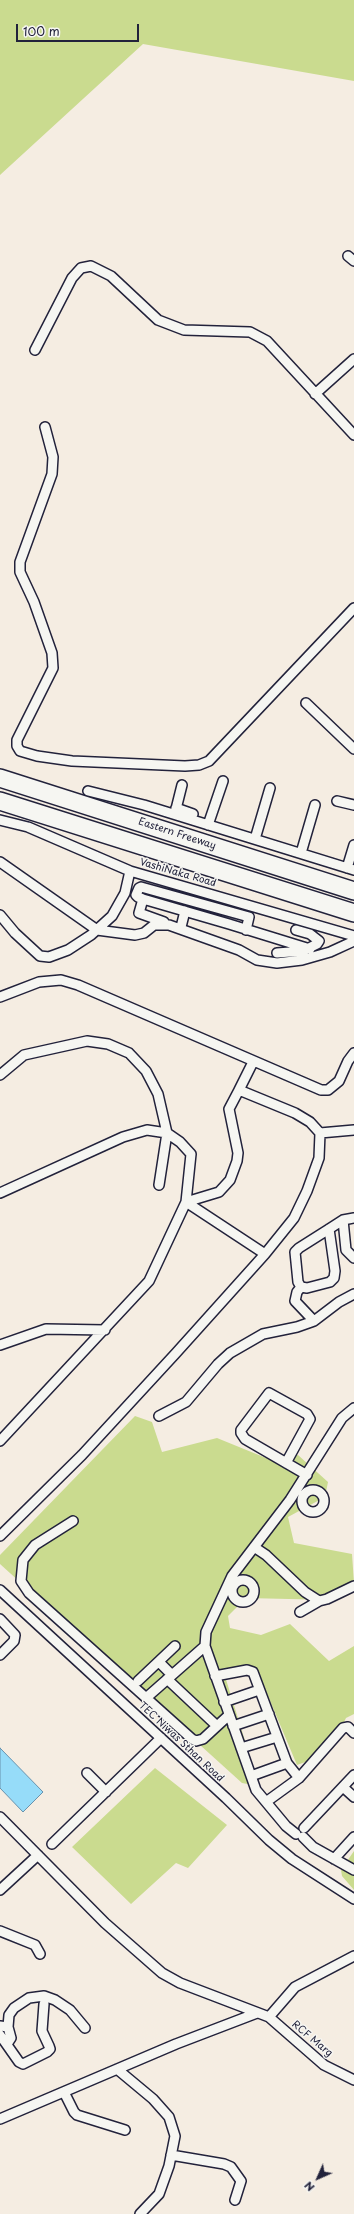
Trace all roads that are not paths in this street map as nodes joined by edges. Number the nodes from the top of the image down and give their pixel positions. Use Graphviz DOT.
graph roads {
  1 [pos="35,350"];
  2 [pos="354,359"];
  3 [pos="315,394"];
  4 [pos="45,427"];
  5 [pos="354,435"];
  6 [pos="354,608"];
  7 [pos="306,703"];
  8 [pos="354,749"];
  9 [pos="0,778"];
  10 [pos="223,781"];
  11 [pos="182,786"];
  12 [pos="270,788"];
  13 [pos="88,791"];
  14 [pos="0,801"];
  15 [pos="337,801"];
  16 [pos="315,805"];
  17 [pos="354,806"];
  18 [pos="175,811"];
  19 [pos="0,820"];
  20 [pos="209,822"];
  21 [pos="255,839"];
  22 [pos="354,846"];
  23 [pos="301,853"];
  24 [pos="0,862"];
  25 [pos="351,865"];
  26 [pos="130,871"];
  27 [pos="178,885"];
  28 [pos="126,889"];
  29 [pos="354,891"];
  30 [pos="140,896"];
  31 [pos="175,896"];
  32 [pos="249,906"];
  33 [pos="185,911"];
  34 [pos="354,913"];
  35 [pos="0,915"];
  36 [pos="246,916"];
  37 [pos="307,923"];
  38 [pos="181,927"];
  39 [pos="97,930"];
  40 [pos="246,930"];
  41 [pos="192,931"];
  42 [pos="354,936"];
  43 [pos="354,941"];
  44 [pos="310,949"];
  45 [pos="277,953"];
  46 [pos="0,997"];
  47 [pos="354,1054"];
  48 [pos="253,1062"];
  49 [pos="0,1075"];
  50 [pos="239,1090"];
  51 [pos="354,1130"];
  52 [pos="167,1133"];
  53 [pos="320,1133"];
  54 [pos="159,1185"];
  55 [pos="0,1193"];
  56 [pos="186,1202"];
  57 [pos="354,1218"];
  58 [pos="343,1220"];
  59 [pos="329,1229"];
  60 [pos="265,1254"];
  61 [pos="354,1258"];
  62 [pos="301,1287"];
  63 [pos="354,1294"];
  64 [pos="314,1320"];
  65 [pos="104,1330"];
  66 [pos="0,1345"];
  67 [pos="354,1408"];
  68 [pos="159,1416"];
  69 [pos="0,1441"];
  70 [pos="286,1463"];
  71 [pos="305,1478"];
  72 [pos="314,1490"];
  73 [pos="290,1500"];
  74 [pos="302,1504"];
  75 [pos="73,1521"];
  76 [pos="0,1536"];
  77 [pos="254,1547"];
  78 [pos="354,1586"];
  79 [pos="0,1590"];
  80 [pos="319,1601"];
  81 [pos="300,1612"];
  82 [pos="0,1619"];
  83 [pos="175,1646"];
  84 [pos="206,1646"];
  85 [pos="0,1655"];
  86 [pos="159,1662"];
  87 [pos="215,1676"];
  88 [pos="170,1677"];
  89 [pos="138,1681"];
  90 [pos="260,1690"];
  91 [pos="146,1698"];
  92 [pos="224,1702"];
  93 [pos="269,1714"];
  94 [pos="229,1715"];
  95 [pos="217,1726"];
  96 [pos="233,1726"];
  97 [pos="354,1733"];
  98 [pos="277,1737"];
  99 [pos="161,1738"];
  100 [pos="241,1748"];
  101 [pos="287,1763"];
  102 [pos="87,1773"];
  103 [pos="354,1775"];
  104 [pos="251,1776"];
  105 [pos="299,1778"];
  106 [pos="343,1787"];
  107 [pos="106,1792"];
  108 [pos="354,1797"];
  109 [pos="266,1802"];
  110 [pos="0,1817"];
  111 [pos="301,1833"];
  112 [pos="354,1837"];
  113 [pos="52,1844"];
  114 [pos="38,1855"];
  115 [pos="334,1859"];
  116 [pos="354,1870"];
  117 [pos="0,1890"];
  118 [pos="354,1899"];
  119 [pos="0,1931"];
  120 [pos="40,1954"];
  121 [pos="354,1956"];
  122 [pos="44,2000"];
  123 [pos="257,2013"];
  124 [pos="269,2017"];
  125 [pos="4,2027"];
  126 [pos="85,2028"];
  127 [pos="0,2035"];
  128 [pos="7,2044"];
  129 [pos="117,2069"];
  130 [pos="354,2080"];
  131 [pos="64,2092"];
  132 [pos="0,2119"];
  133 [pos="125,2130"];
  134 [pos="171,2155"];
  135 [pos="235,2200"];
  136 [pos="144,2213"];
  1 -- 3 [label="street"];
  2 -- 3 [label="street"];
  3 -- 5 [label="street"];
  4 -- 6 [label="street"];
  7 -- 8 [label="street"];
  9 -- 29 [label="highway, Eastern Freeway"];
  10 -- 20 [label="street"];
  11 -- 18 [label="street"];
  12 -- 21 [label="street"];
  13 -- 18 [label="street"];
  14 -- 34 [label="highway"];
  15 -- 17 [label="street"];
  16 -- 23 [label="street"];
  18 -- 20 [label="street"];
  19 -- 26 [label="street, VashiNaka Road"];
  20 -- 21 [label="street"];
  21 -- 23 [label="street"];
  22 -- 25 [label="street"];
  23 -- 25 [label="street"];
  24 -- 39 [label="street"];
  26 -- 27 [label="street, VashiNaka Road"];
  26 -- 28 [label="street"];
  27 -- 31 [label="street"];
  27 -- 32 [label="street, VashiNaka Road"];
  28 -- 30 [label="street"];
  28 -- 39 [label="street"];
  30 -- 31 [label="street"];
  30 -- 33 [label="street"];
  30 -- 38 [label="street"];
  31 -- 36 [label="street"];
  32 -- 36 [label="street"];
  32 -- 37 [label="street, VashiNaka Road"];
  33 -- 38 [label="street"];
  33 -- 40 [label="street"];
  35 -- 39 [label="street"];
  36 -- 40 [label="street"];
  37 -- 42 [label="street, VashiNaka Road"];
  37 -- 44 [label="street"];
  38 -- 41 [label="street"];
  39 -- 43 [label="street"];
  40 -- 44 [label="street"];
  44 -- 45 [label="street"];
  46 -- 48 [label="street"];
  47 -- 48 [label="street"];
  48 -- 50 [label="street"];
  49 -- 52 [label="street"];
  50 -- 53 [label="street"];
  50 -- 56 [label="street"];
  51 -- 53 [label="street"];
  52 -- 54 [label="street"];
  52 -- 55 [label="street"];
  52 -- 56 [label="street"];
  53 -- 60 [label="street"];
  56 -- 60 [label="street"];
  56 -- 65 [label="street"];
  57 -- 58 [label="street"];
  58 -- 59 [label="street"];
  58 -- 61 [label="street"];
  59 -- 62 [label="street"];
  59 -- 62 [label="street"];
  60 -- 76 [label="street"];
  62 -- 64 [label="street"];
  63 -- 64 [label="street"];
  64 -- 68 [label="street"];
  65 -- 66 [label="street"];
  65 -- 69 [label="street"];
  67 -- 71 [label="street"];
  70 -- 70 [label="street"];
  70 -- 71 [label="street"];
  71 -- 72 [label="street"];
  71 -- 73 [label="street"];
  72 -- 74 [label="street"];
  72 -- 74 [label="street"];
  73 -- 74 [label="street"];
  73 -- 77 [label="street"];
  75 -- 91 [label="street"];
  77 -- 80 [label="street"];
  77 -- 84 [label="street"];
  78 -- 80 [label="street"];
  79 -- 99 [label="street, TEC Niwas Sthan Road"];
  80 -- 81 [label="street"];
  82 -- 85 [label="street"];
  83 -- 86 [label="street"];
  84 -- 87 [label="street"];
  84 -- 88 [label="street"];
  86 -- 88 [label="street"];
  86 -- 89 [label="street"];
  87 -- 90 [label="street"];
  87 -- 92 [label="street"];
  88 -- 91 [label="street"];
  88 -- 95 [label="street"];
  90 -- 92 [label="street"];
  90 -- 93 [label="street"];
  91 -- 95 [label="street"];
  92 -- 94 [label="street"];
  93 -- 96 [label="street"];
  93 -- 98 [label="street"];
  94 -- 95 [label="street"];
  94 -- 96 [label="street"];
  96 -- 100 [label="street"];
  97 -- 105 [label="street"];
  98 -- 100 [label="street"];
  98 -- 101 [label="street"];
  99 -- 107 [label="street"];
  99 -- 118 [label="street, TEC Niwas Sthan Road"];
  100 -- 104 [label="street"];
  101 -- 104 [label="street"];
  101 -- 105 [label="street"];
  102 -- 107 [label="street"];
  103 -- 106 [label="street"];
  104 -- 109 [label="street"];
  105 -- 109 [label="street"];
  106 -- 108 [label="street"];
  106 -- 111 [label="street"];
  107 -- 113 [label="street"];
  109 -- 111 [label="street"];
  110 -- 114 [label="street, RCF Marg"];
  111 -- 115 [label="street"];
  112 -- 115 [label="street"];
  114 -- 117 [label="street"];
  114 -- 123 [label="street, RCF Marg"];
  115 -- 116 [label="street"];
  119 -- 120 [label="street"];
  121 -- 124 [label="street"];
  122 -- 125 [label="street"];
  122 -- 126 [label="street"];
  122 -- 128 [label="street"];
  123 -- 124 [label="street, RCF Marg"];
  123 -- 129 [label="street"];
  124 -- 130 [label="street, RCF Marg"];
  125 -- 128 [label="street"];
  127 -- 128 [label="street"];
  129 -- 131 [label="street"];
  129 -- 134 [label="street"];
  131 -- 132 [label="street"];
  131 -- 133 [label="street"];
  134 -- 135 [label="street"];
  134 -- 136 [label="street"];
}
